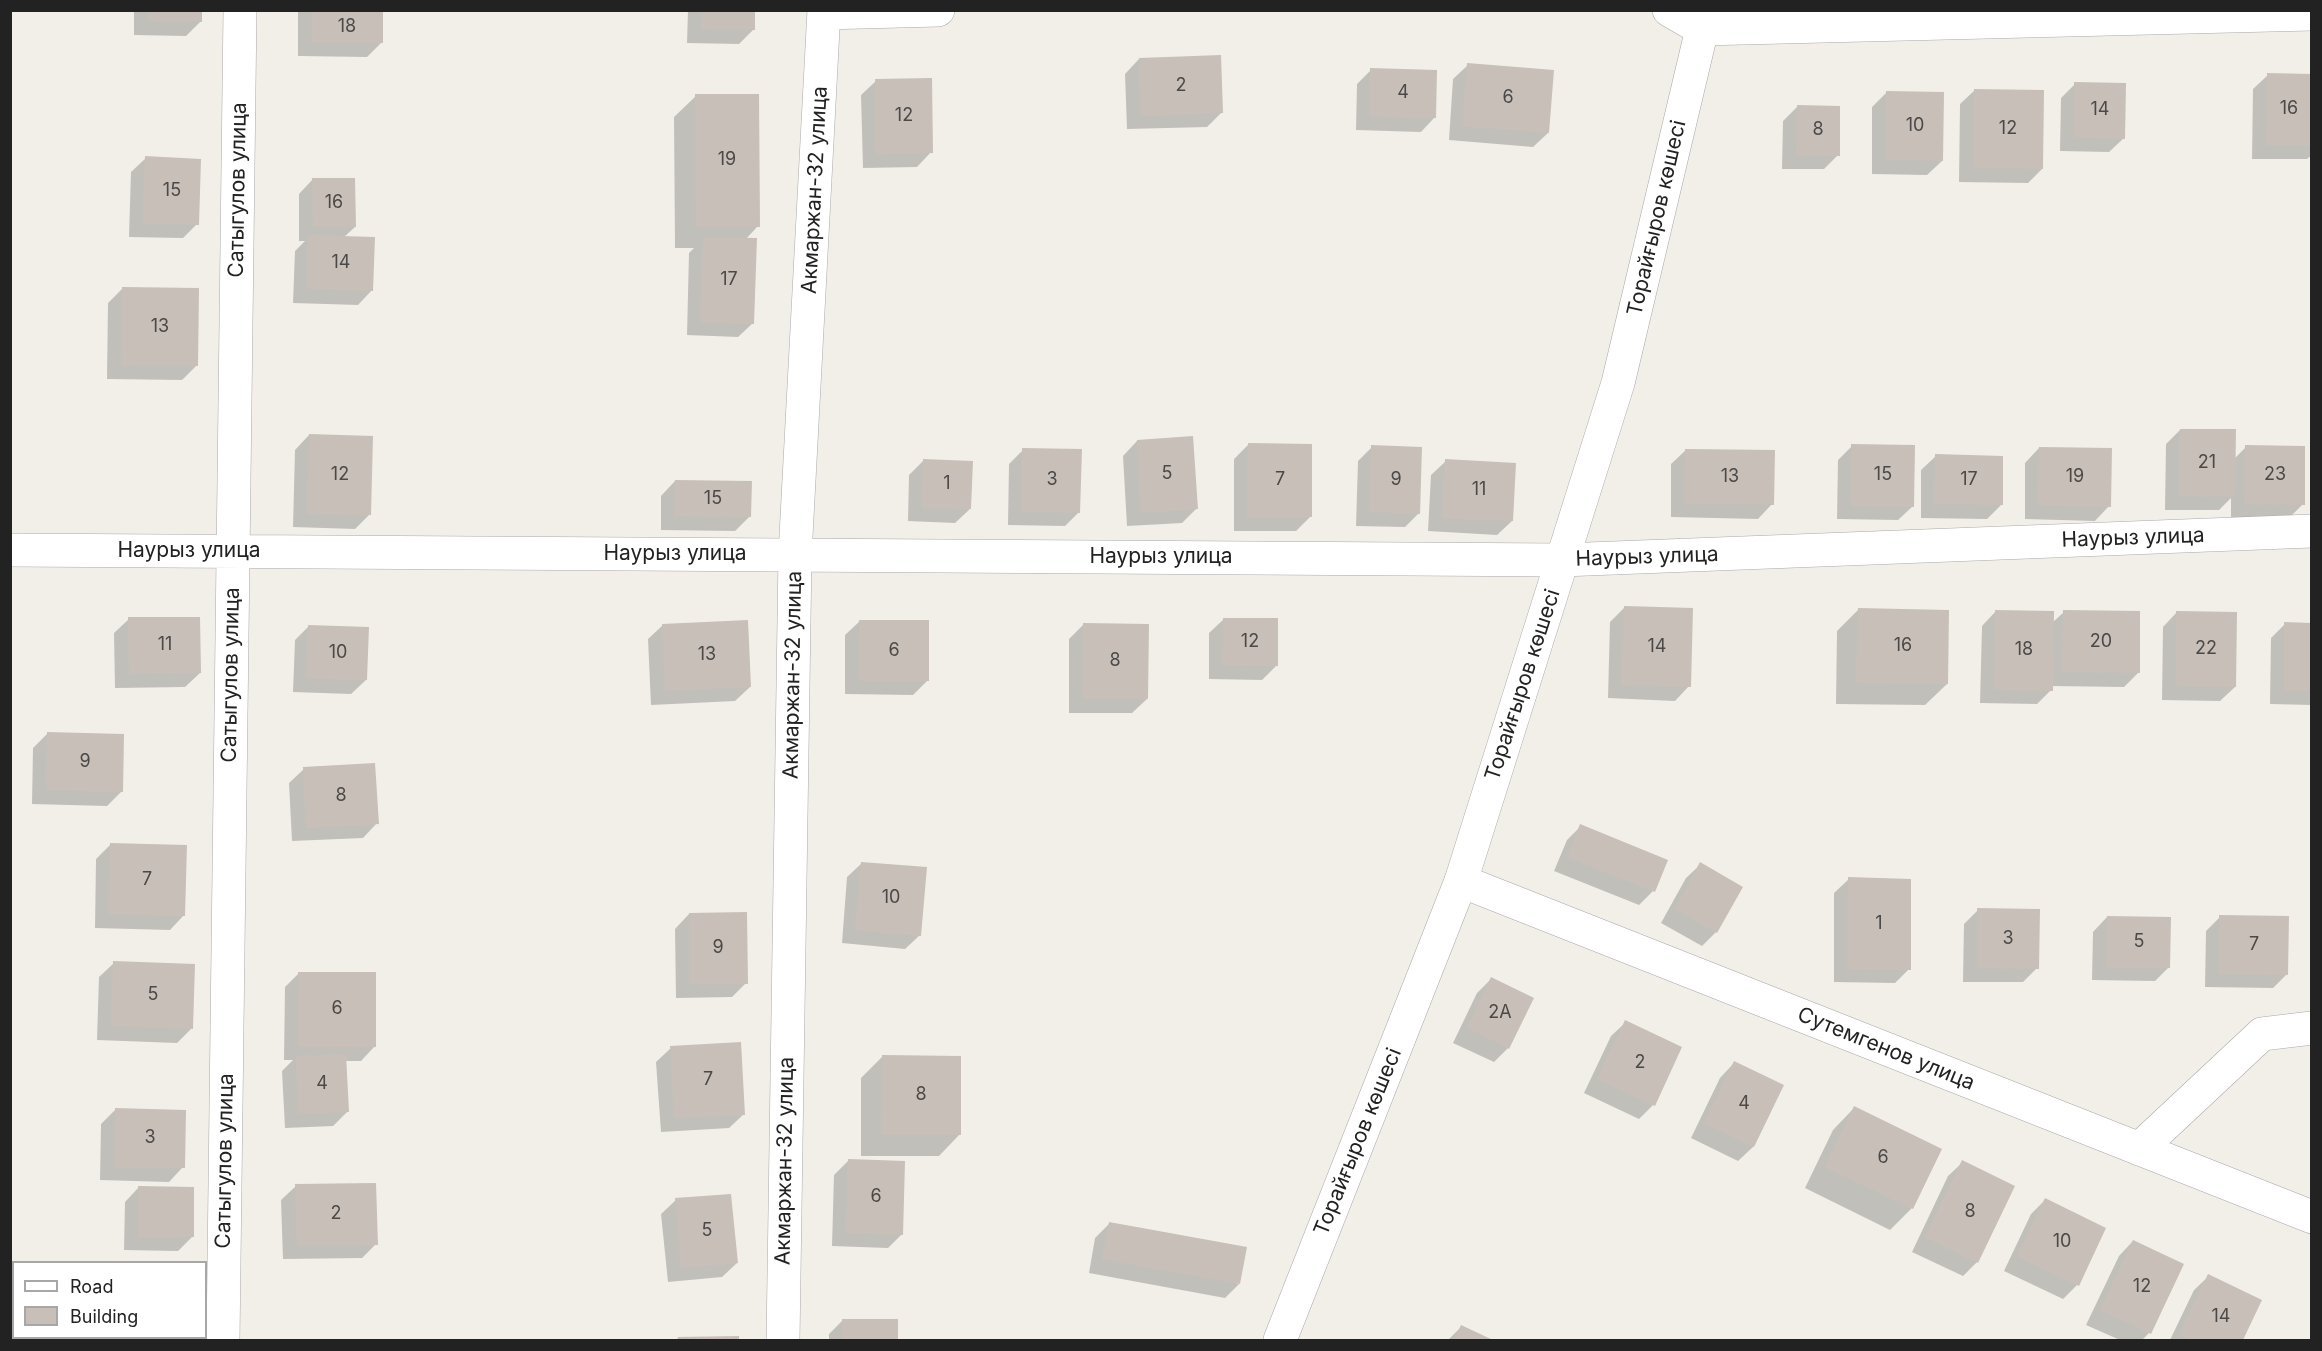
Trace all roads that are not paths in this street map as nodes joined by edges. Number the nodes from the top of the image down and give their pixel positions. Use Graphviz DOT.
graph roads {
  1 [pos="240,10"];
  2 [pos="938,10"];
  3 [pos="1669,10"];
  4 [pos="824,12"];
  5 [pos="2312,14"];
  6 [pos="1702,20"];
  7 [pos="2312,531"];
  8 [pos="10,550"];
  9 [pos="232,551"];
  10 [pos="795,555"];
  11 [pos="1562,560"];
  12 [pos="1461,881"];
  13 [pos="2312,1028"];
  14 [pos="2139,1149"];
  15 [pos="2312,1217"];
  16 [pos="223,1341"];
  17 [pos="783,1341"];
  18 [pos="1280,1341"];
  1 -- 9 [label="street, Сатыгулов улица"];
  2 -- 4 [label="street"];
  3 -- 6 [label="street"];
  4 -- 10 [label="street, Акмаржан-32 улица"];
  5 -- 6 [label="street"];
  6 -- 11 [label="street, Торайғыров көшесі"];
  7 -- 11 [label="street, Наурыз улица"];
  8 -- 9 [label="street, Наурыз улица"];
  9 -- 10 [label="street, Наурыз улица"];
  9 -- 16 [label="street, Сатыгулов улица"];
  10 -- 11 [label="street, Наурыз улица"];
  10 -- 17 [label="street, Акмаржан-32 улица"];
  11 -- 12 [label="street, Торайғыров көшесі"];
  12 -- 14 [label="street, Сутемгенов улица"];
  12 -- 18 [label="street, Торайғыров көшесі"];
  13 -- 14 [label="street"];
  14 -- 15 [label="street, Сутемгенов улица"];
}
